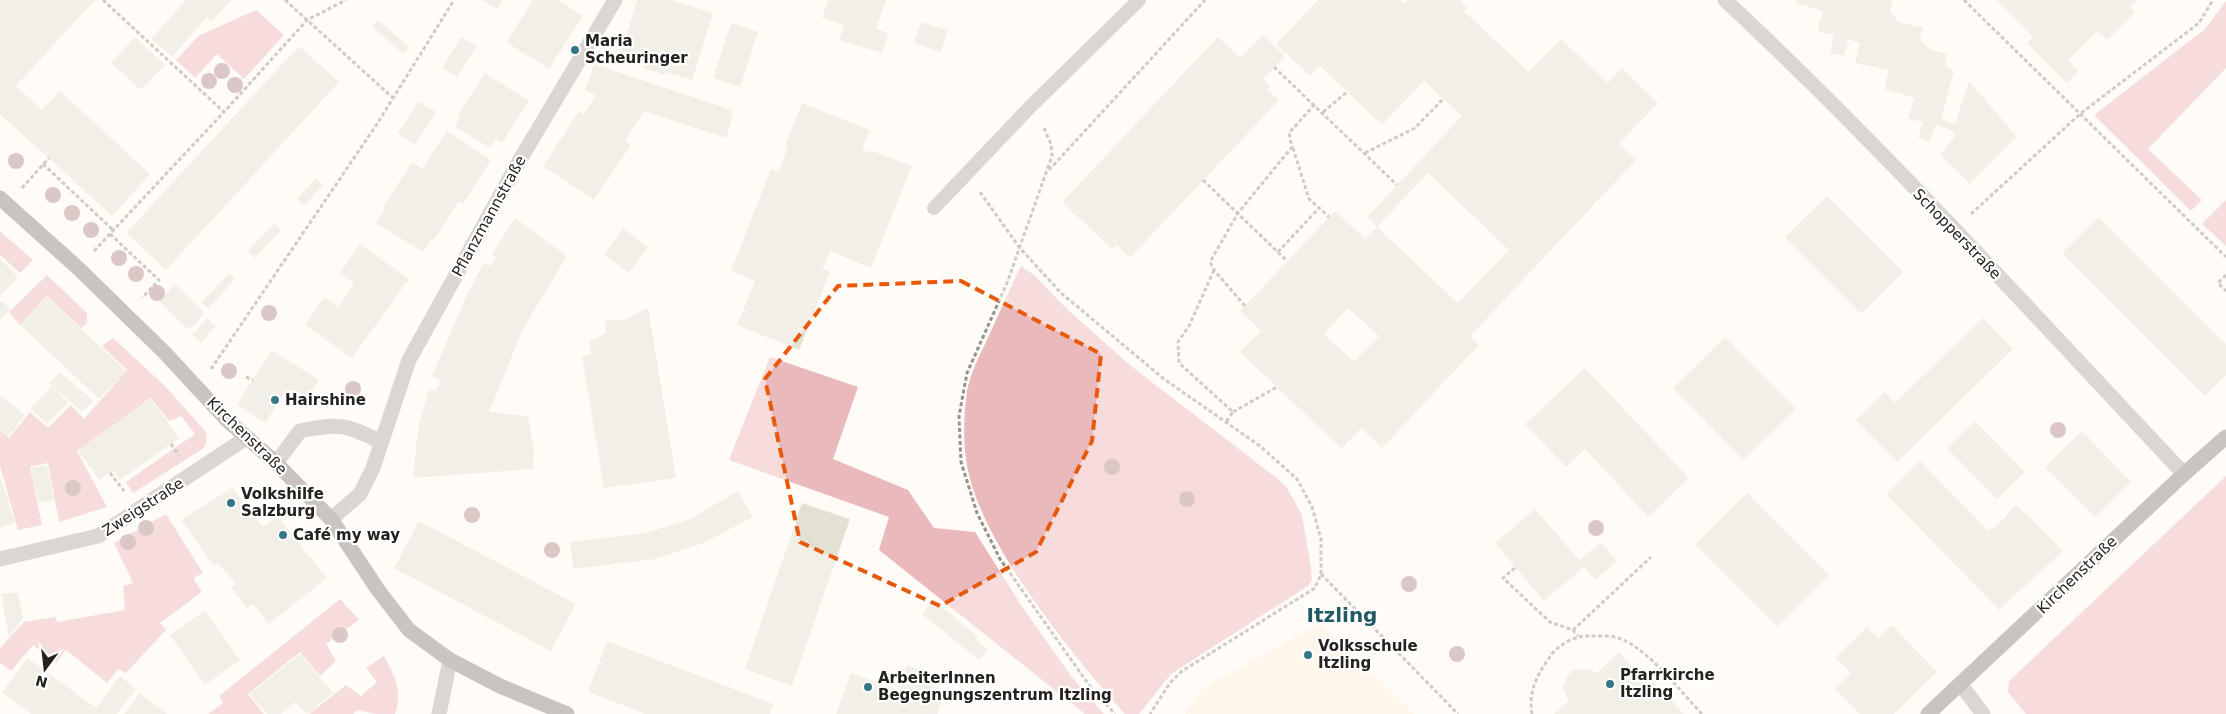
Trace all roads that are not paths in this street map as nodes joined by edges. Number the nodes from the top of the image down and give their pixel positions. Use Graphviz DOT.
graph roads {
  1 [pos="615,0"];
  2 [pos="1139,0"];
  3 [pos="1726,0"];
  4 [pos="0,198"];
  5 [pos="934,208"];
  6 [pos="2226,437"];
  7 [pos="246,438"];
  8 [pos="381,442"];
  9 [pos="276,463"];
  10 [pos="2184,474"];
  11 [pos="332,519"];
  12 [pos="0,559"];
  13 [pos="450,660"];
  14 [pos="1961,685"];
  15 [pos="438,714"];
  16 [pos="567,714"];
  17 [pos="1928,714"];
  18 [pos="1983,714"];
  1 -- 8 [label="street, Pflanzmannstraße"];
  2 -- 5 [label="lane"];
  3 -- 10 [label="street, Schopperstraße"];
  4 -- 7 [label="street, Kirchenstraße"];
  6 -- 10 [label="street, Kirchenstraße"];
  7 -- 9 [label="street, Kirchenstraße"];
  7 -- 12 [label="street, Zweigstraße"];
  8 -- 9 [label="street"];
  8 -- 11 [label="street, Pflanzmannstraße"];
  9 -- 11 [label="street, Kirchenstraße"];
  10 -- 14 [label="street, Kirchenstraße"];
  11 -- 13 [label="street, Kirchenstraße"];
  13 -- 15 [label="street"];
  13 -- 16 [label="street, Kirchenstraße"];
  14 -- 17 [label="street, Kirchenstraße"];
  14 -- 18 [label="street"];
}
